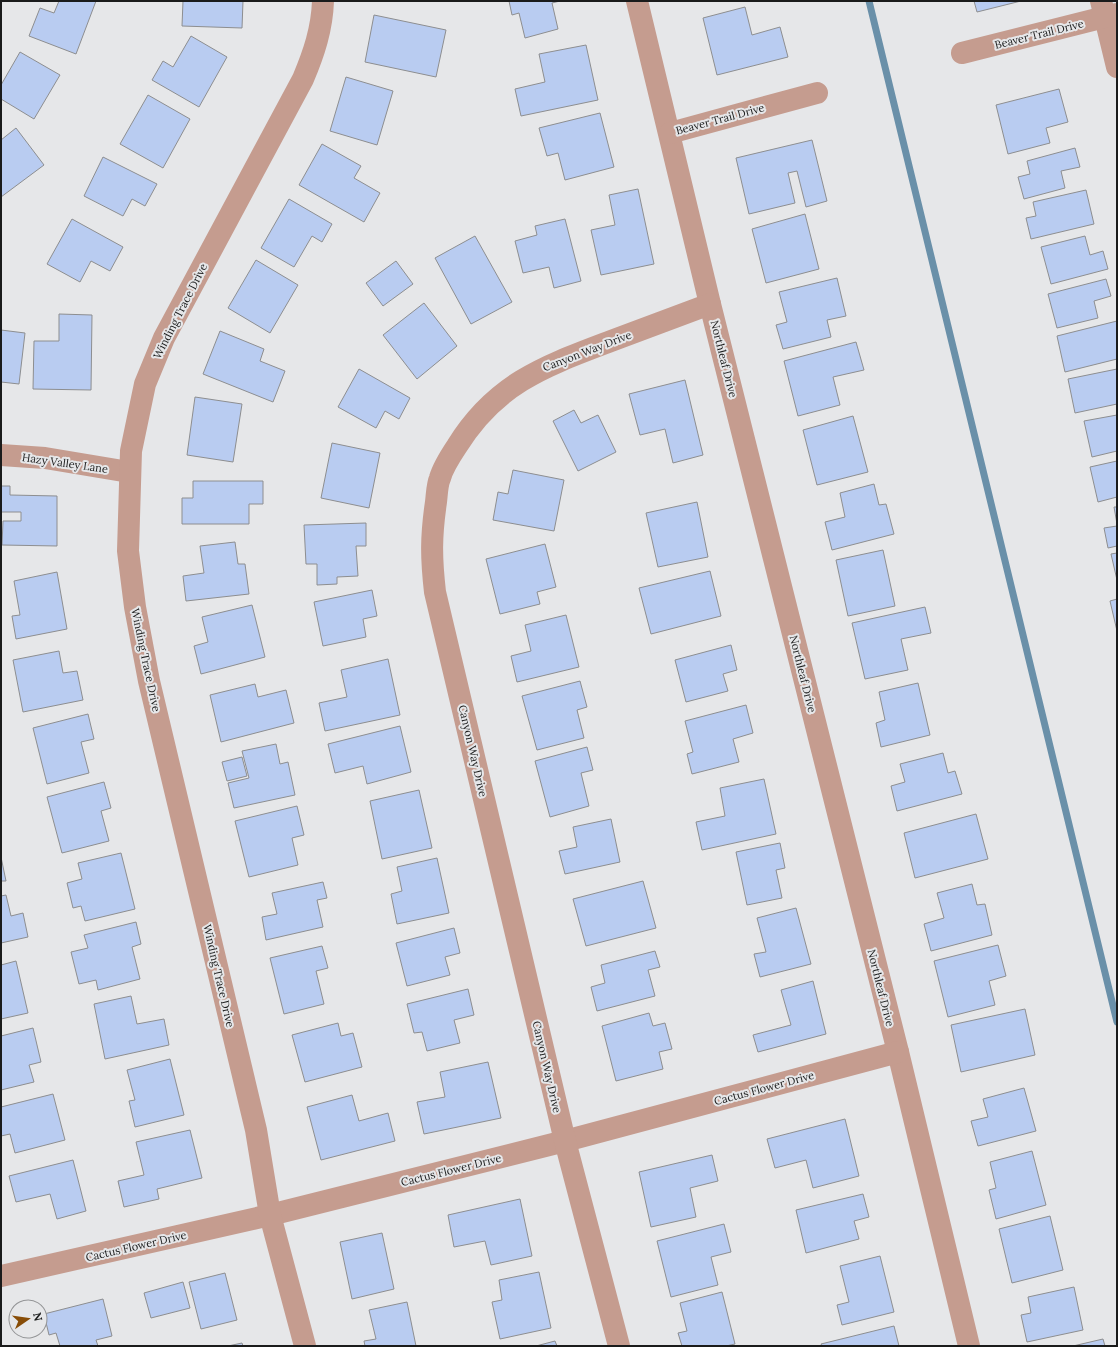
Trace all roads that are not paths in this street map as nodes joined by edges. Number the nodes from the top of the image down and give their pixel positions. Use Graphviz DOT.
graph roads {
  1 [pos="323,1"];
  2 [pos="637,1"];
  3 [pos="1108,11"];
  4 [pos="962,53"];
  5 [pos="1117,67"];
  6 [pos="817,93"];
  7 [pos="670,133"];
  8 [pos="710,304"];
  9 [pos="1,455"];
  10 [pos="129,472"];
  11 [pos="898,1052"];
  12 [pos="565,1141"];
  13 [pos="270,1215"];
  14 [pos="1,1276"];
  15 [pos="305,1346"];
  16 [pos="619,1346"];
  17 [pos="969,1346"];
  1 -- 10 [label="street, Winding Trace Drive"];
  2 -- 7 [label="street, Northleaf Drive"];
  3 -- 4 [label="street, Beaver Trail Drive"];
  3 -- 5 [label="street"];
  6 -- 7 [label="street, Beaver Trail Drive"];
  7 -- 8 [label="street, Northleaf Drive"];
  8 -- 11 [label="street, Northleaf Drive"];
  8 -- 12 [label="street, Canyon Way Drive"];
  9 -- 10 [label="street, Hazy Valley Lane"];
  10 -- 13 [label="street, Winding Trace Drive"];
  11 -- 12 [label="street, Cactus Flower Drive"];
  11 -- 17 [label="street, Northleaf Drive"];
  12 -- 13 [label="street, Cactus Flower Drive"];
  12 -- 16 [label="street, Canyon Way Drive"];
  13 -- 14 [label="street, Cactus Flower Drive"];
  13 -- 15 [label="street, Winding Trace Drive"];
}
